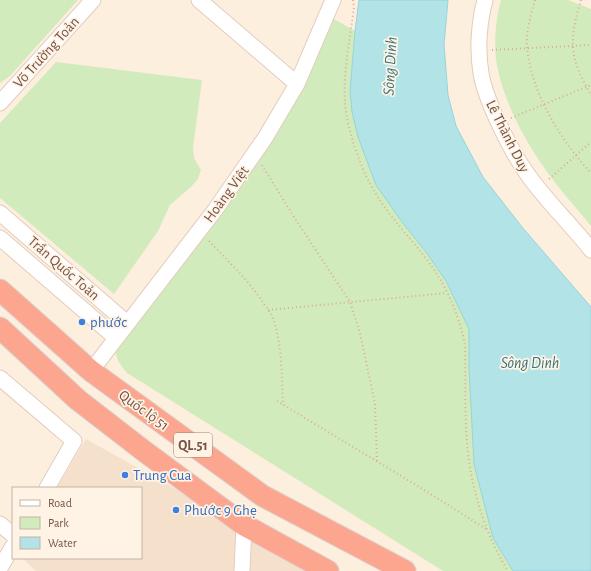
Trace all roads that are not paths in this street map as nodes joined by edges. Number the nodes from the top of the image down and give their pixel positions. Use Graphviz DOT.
graph roads {
  1 [pos="93,0"];
  2 [pos="199,0"];
  3 [pos="333,0"];
  4 [pos="485,0"];
  5 [pos="298,84"];
  6 [pos="0,103"];
  7 [pos="0,214"];
  8 [pos="0,238"];
  9 [pos="591,250"];
  10 [pos="0,290"];
  11 [pos="128,323"];
  12 [pos="0,328"];
  13 [pos="116,338"];
  14 [pos="91,371"];
  15 [pos="0,378"];
  16 [pos="48,487"];
  17 [pos="263,496"];
  18 [pos="0,524"];
  19 [pos="244,525"];
  20 [pos="12,534"];
  21 [pos="12,548"];
  22 [pos="0,568"];
  23 [pos="242,571"];
  24 [pos="328,571"];
  25 [pos="405,571"];
  1 -- 6 [label="street, Võ Trường Toản"];
  2 -- 5 [label="street"];
  3 -- 5 [label="street, Hoàng Việt"];
  4 -- 9 [label="street, Lê Thành Duy"];
  5 -- 11 [label="street, Hoàng Việt"];
  7 -- 11 [label="street, Trần Quốc Toản"];
  8 -- 13 [label="street, Trần Quốc Toản"];
  10 -- 14 [label="highway, Quốc lộ 51 / QL.51"];
  11 -- 13 [label="street, Hoàng Việt"];
  12 -- 19 [label="highway, Quốc lộ 51 / QL.51"];
  13 -- 14 [label="street, Hoàng Việt"];
  14 -- 17 [label="highway, Quốc lộ 51 / QL.51"];
  15 -- 16 [label="street"];
  17 -- 19 [label="highway"];
  17 -- 25 [label="highway, Quốc lộ 51 / QL.51"];
  18 -- 20 [label="street"];
  19 -- 23 [label="street"];
  19 -- 24 [label="highway, Quốc lộ 51 / QL.51"];
  21 -- 22 [label="street"];
}
